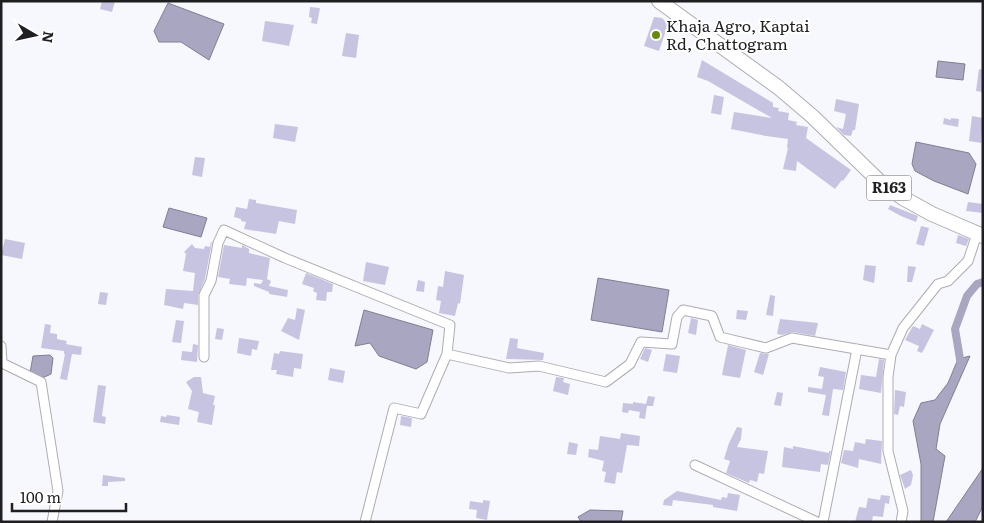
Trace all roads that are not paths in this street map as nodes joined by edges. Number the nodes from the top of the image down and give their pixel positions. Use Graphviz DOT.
graph roads {
  1 [pos="659,1"];
  2 [pos="980,235"];
  3 [pos="1,346"];
  4 [pos="857,349"];
  5 [pos="447,354"];
  6 [pos="891,355"];
  7 [pos="204,358"];
  8 [pos="695,465"];
  9 [pos="52,522"];
  10 [pos="365,522"];
  11 [pos="817,522"];
  12 [pos="823,522"];
  13 [pos="901,522"];
  1 -- 2 [label="main road, R163"];
  2 -- 6 [label="street"];
  3 -- 9 [label="street"];
  4 -- 5 [label="street"];
  4 -- 6 [label="street"];
  4 -- 12 [label="street"];
  5 -- 7 [label="street"];
  5 -- 10 [label="street"];
  6 -- 13 [label="street"];
  8 -- 11 [label="street"];
}
